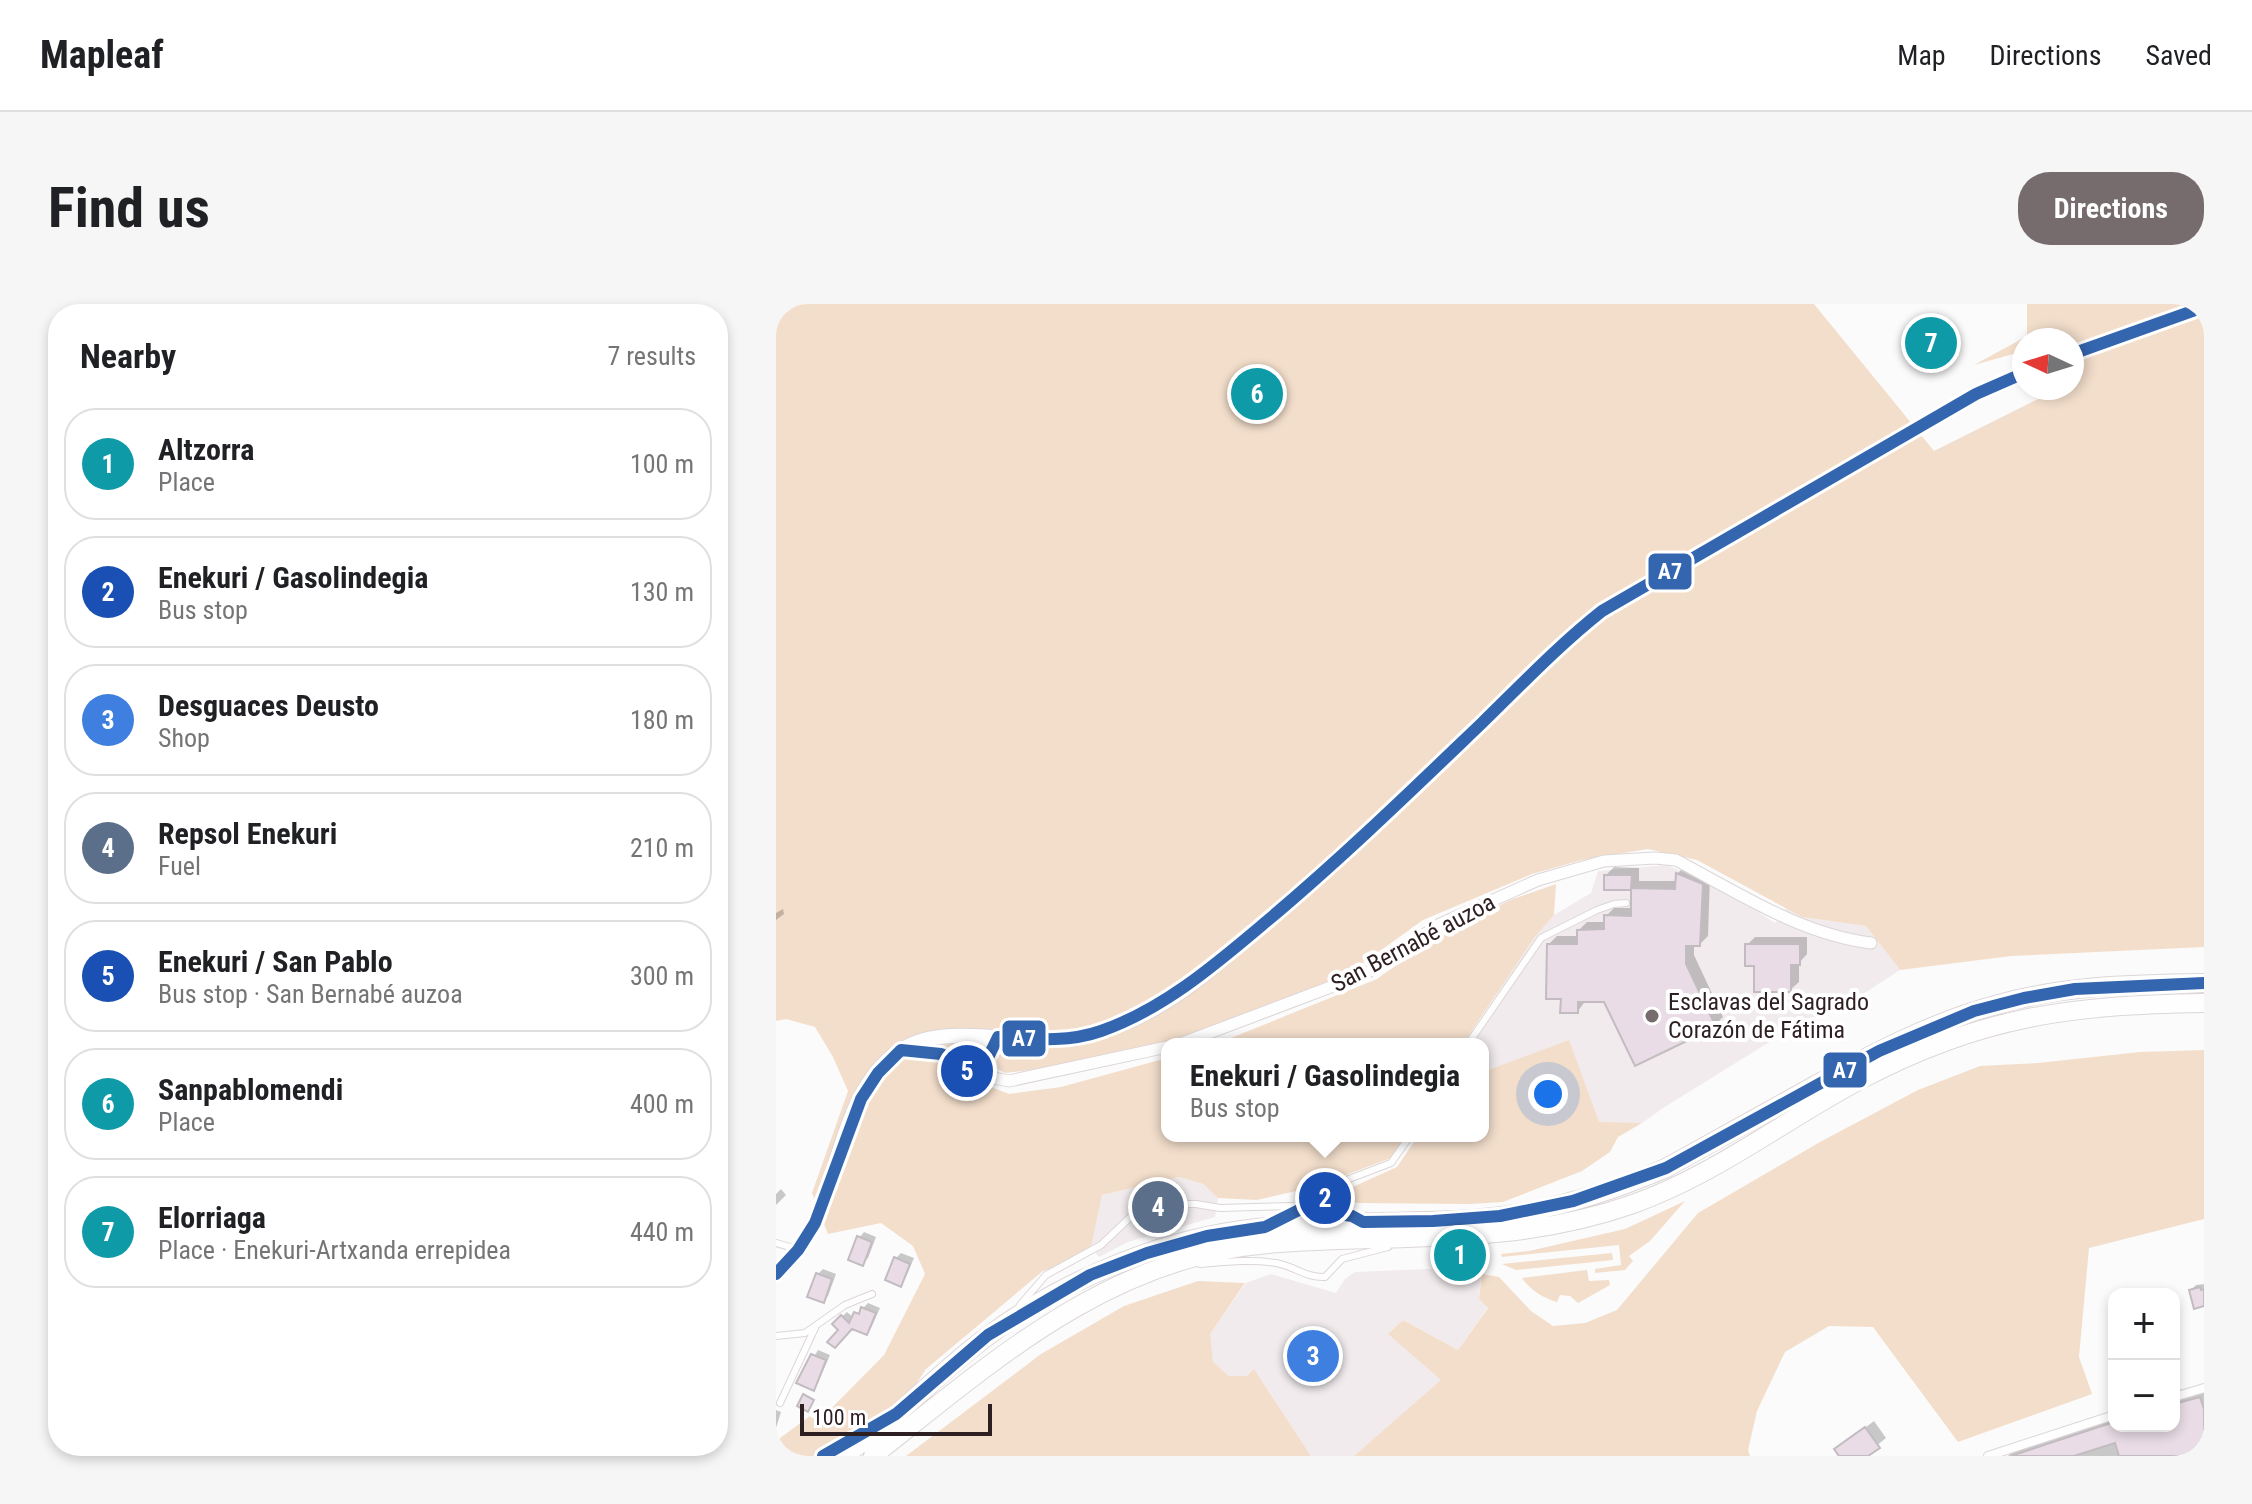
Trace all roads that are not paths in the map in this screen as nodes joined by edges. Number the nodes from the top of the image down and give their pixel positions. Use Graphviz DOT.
graph roads {
  1 [pos="2204,307"];
  2 [pos="2084,350"];
  3 [pos="2012,378"];
  4 [pos="1626,903"];
  5 [pos="1871,943"];
  6 [pos="2204,983"];
  7 [pos="2204,1003"];
  8 [pos="978,1036"];
  9 [pos="998,1037"];
  10 [pos="1196,1038"];
  11 [pos="1472,1038"];
  12 [pos="1161,1048"];
  13 [pos="901,1050"];
  14 [pos="988,1055"];
  15 [pos="970,1064"];
  16 [pos="983,1068"];
  17 [pos="1406,1142"];
  18 [pos="1341,1182"];
  19 [pos="1303,1208"];
  20 [pos="1358,1219"];
  21 [pos="1265,1227"];
  22 [pos="1418,1239"];
  23 [pos="776,1243"];
  24 [pos="797,1249"];
  25 [pos="1164,1266"];
  26 [pos="776,1274"];
  27 [pos="872,1294"];
  28 [pos="815,1328"];
  29 [pos="988,1335"];
  30 [pos="776,1336"];
  31 [pos="2204,1388"];
  32 [pos="2180,1395"];
  33 [pos="780,1403"];
  34 [pos="896,1414"];
  35 [pos="2108,1417"];
  36 [pos="823,1456"];
  37 [pos="843,1456"];
  38 [pos="873,1456"];
  39 [pos="1988,1456"];
  1 -- 2 [label="street"];
  3 -- 9 [label="street"];
  4 -- 11 [label="lane"];
  5 -- 10 [label="street, San Bernabé auzoa"];
  6 -- 20 [label="main road"];
  7 -- 22 [label="main road"];
  8 -- 9 [label="street"];
  8 -- 13 [label="street"];
  8 -- 14 [label="street"];
  8 -- 15 [label="street"];
  9 -- 14 [label="street"];
  12 -- 16 [label="street"];
  13 -- 15 [label="street"];
  13 -- 24 [label="street"];
  14 -- 16 [label="street"];
  15 -- 16 [label="street"];
  17 -- 18 [label="lane"];
  18 -- 19 [label="lane"];
  18 -- 20 [label="lane"];
  19 -- 20 [label="lane"];
  19 -- 21 [label="lane"];
  19 -- 29 [label="lane"];
  20 -- 21 [label="main road"];
  21 -- 29 [label="main road"];
  22 -- 25 [label="main road"];
  22 -- 25 [label="lane"];
  23 -- 24 [label="lane"];
  24 -- 26 [label="street"];
  25 -- 38 [label="main road"];
  27 -- 28 [label="lane"];
  28 -- 30 [label="lane"];
  28 -- 33 [label="lane"];
  29 -- 34 [label="main road"];
  31 -- 32 [label="street"];
  34 -- 36 [label="street"];
  34 -- 37 [label="main road"];
  35 -- 39 [label="street"];
}
